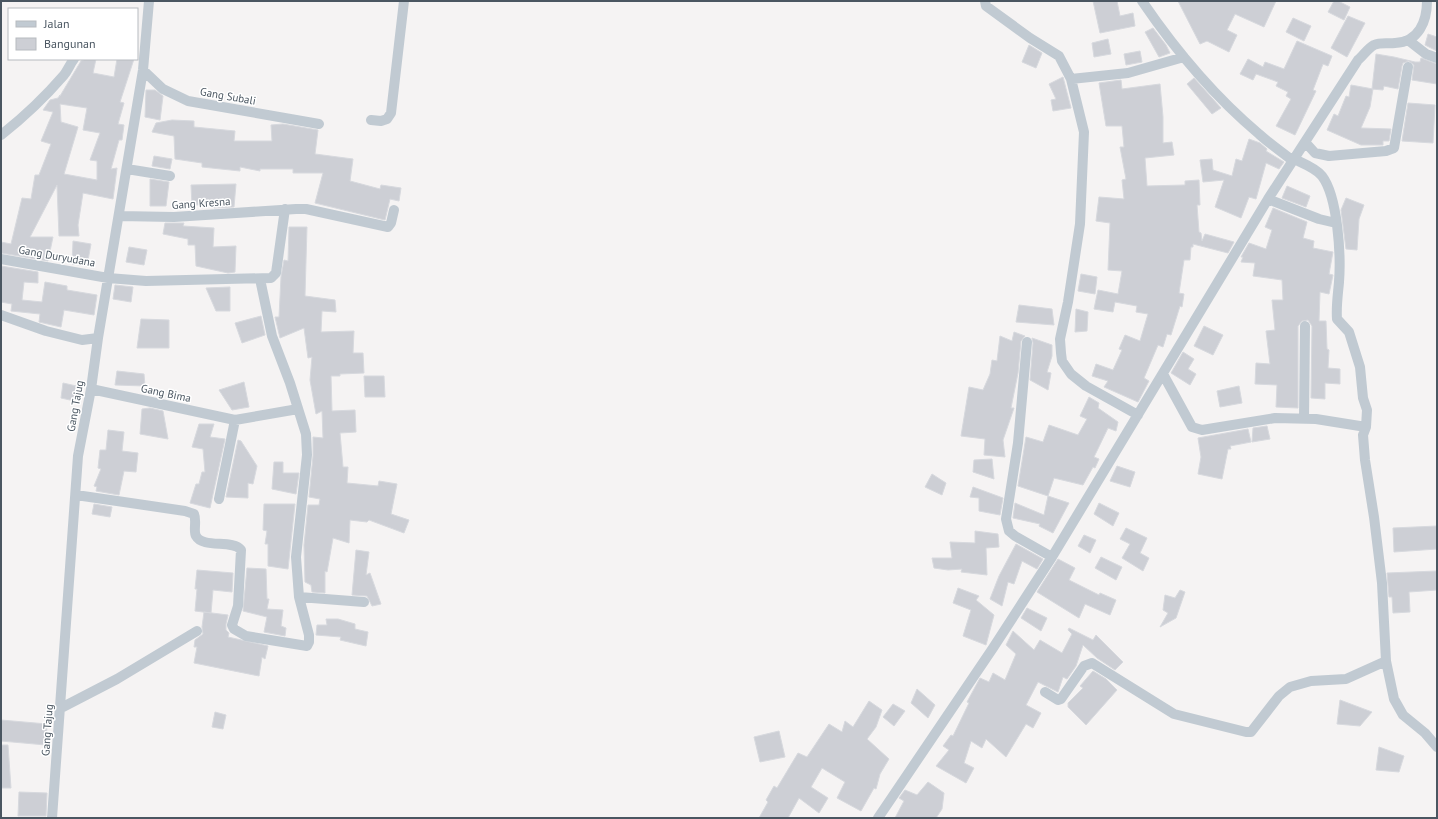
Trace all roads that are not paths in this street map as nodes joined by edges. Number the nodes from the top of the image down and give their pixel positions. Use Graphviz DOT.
graph roads {
  1 [pos="149,1"];
  2 [pos="404,1"];
  3 [pos="984,1"];
  4 [pos="1142,1"];
  5 [pos="1427,1"];
  6 [pos="1408,40"];
  7 [pos="141,53"];
  8 [pos="1184,57"];
  9 [pos="1437,58"];
  10 [pos="73,60"];
  11 [pos="1408,68"];
  12 [pos="143,70"];
  13 [pos="1071,79"];
  14 [pos="371,120"];
  15 [pos="319,124"];
  16 [pos="1,135"];
  17 [pos="1304,143"];
  18 [pos="1294,159"];
  19 [pos="127,169"];
  20 [pos="170,176"];
  21 [pos="1268,199"];
  22 [pos="285,209"];
  23 [pos="394,210"];
  24 [pos="119,216"];
  25 [pos="1336,223"];
  26 [pos="1,259"];
  27 [pos="108,278"];
  28 [pos="260,279"];
  29 [pos="1,315"];
  30 [pos="1304,326"];
  31 [pos="98,338"];
  32 [pos="1028,342"];
  33 [pos="1163,374"];
  34 [pos="91,389"];
  35 [pos="298,409"];
  36 [pos="1138,415"];
  37 [pos="1304,419"];
  38 [pos="235,420"];
  39 [pos="1366,427"];
  40 [pos="76,495"];
  41 [pos="219,499"];
  42 [pos="1052,557"];
  43 [pos="299,597"];
  44 [pos="364,602"];
  45 [pos="197,632"];
  46 [pos="1386,661"];
  47 [pos="1045,692"];
  48 [pos="61,708"];
  49 [pos="1437,747"];
  50 [pos="52,818"];
  51 [pos="878,818"];
  1 -- 7 [label="street, Gang Tajug"];
  2 -- 14 [label="street"];
  3 -- 13 [label="street"];
  4 -- 8 [label="street"];
  5 -- 6 [label="street"];
  6 -- 9 [label="street"];
  6 -- 17 [label="street"];
  7 -- 12 [label="street, Gang Tajug"];
  8 -- 13 [label="street"];
  8 -- 18 [label="street"];
  10 -- 16 [label="street"];
  11 -- 17 [label="street"];
  12 -- 15 [label="street, Gang Subali"];
  12 -- 19 [label="street, Gang Tajug"];
  13 -- 36 [label="street"];
  17 -- 18 [label="street"];
  18 -- 21 [label="street"];
  18 -- 25 [label="street"];
  19 -- 20 [label="street"];
  19 -- 24 [label="street, Gang Tajug"];
  21 -- 25 [label="street"];
  21 -- 33 [label="street"];
  22 -- 23 [label="street, Gang Kresna"];
  22 -- 24 [label="street, Gang Kresna"];
  22 -- 28 [label="street"];
  24 -- 27 [label="street, Gang Tajug"];
  25 -- 39 [label="street"];
  26 -- 27 [label="street, Gang Duryudana"];
  27 -- 28 [label="street, Gang Duryudana"];
  27 -- 31 [label="street, Gang Tajug"];
  28 -- 35 [label="street"];
  29 -- 31 [label="street"];
  30 -- 37 [label="street"];
  31 -- 34 [label="street, Gang Tajug"];
  32 -- 42 [label="street"];
  33 -- 36 [label="street"];
  33 -- 37 [label="street"];
  34 -- 38 [label="street, Gang Bima"];
  34 -- 40 [label="street, Gang Tajug"];
  35 -- 38 [label="street"];
  35 -- 43 [label="street"];
  36 -- 42 [label="street"];
  37 -- 39 [label="street"];
  38 -- 41 [label="street"];
  39 -- 46 [label="street"];
  40 -- 43 [label="street"];
  40 -- 48 [label="street, Gang Tajug"];
  42 -- 51 [label="street"];
  43 -- 44 [label="street"];
  45 -- 48 [label="street"];
  46 -- 47 [label="street"];
  46 -- 49 [label="street"];
  48 -- 50 [label="street, Gang Tajug"];
}
